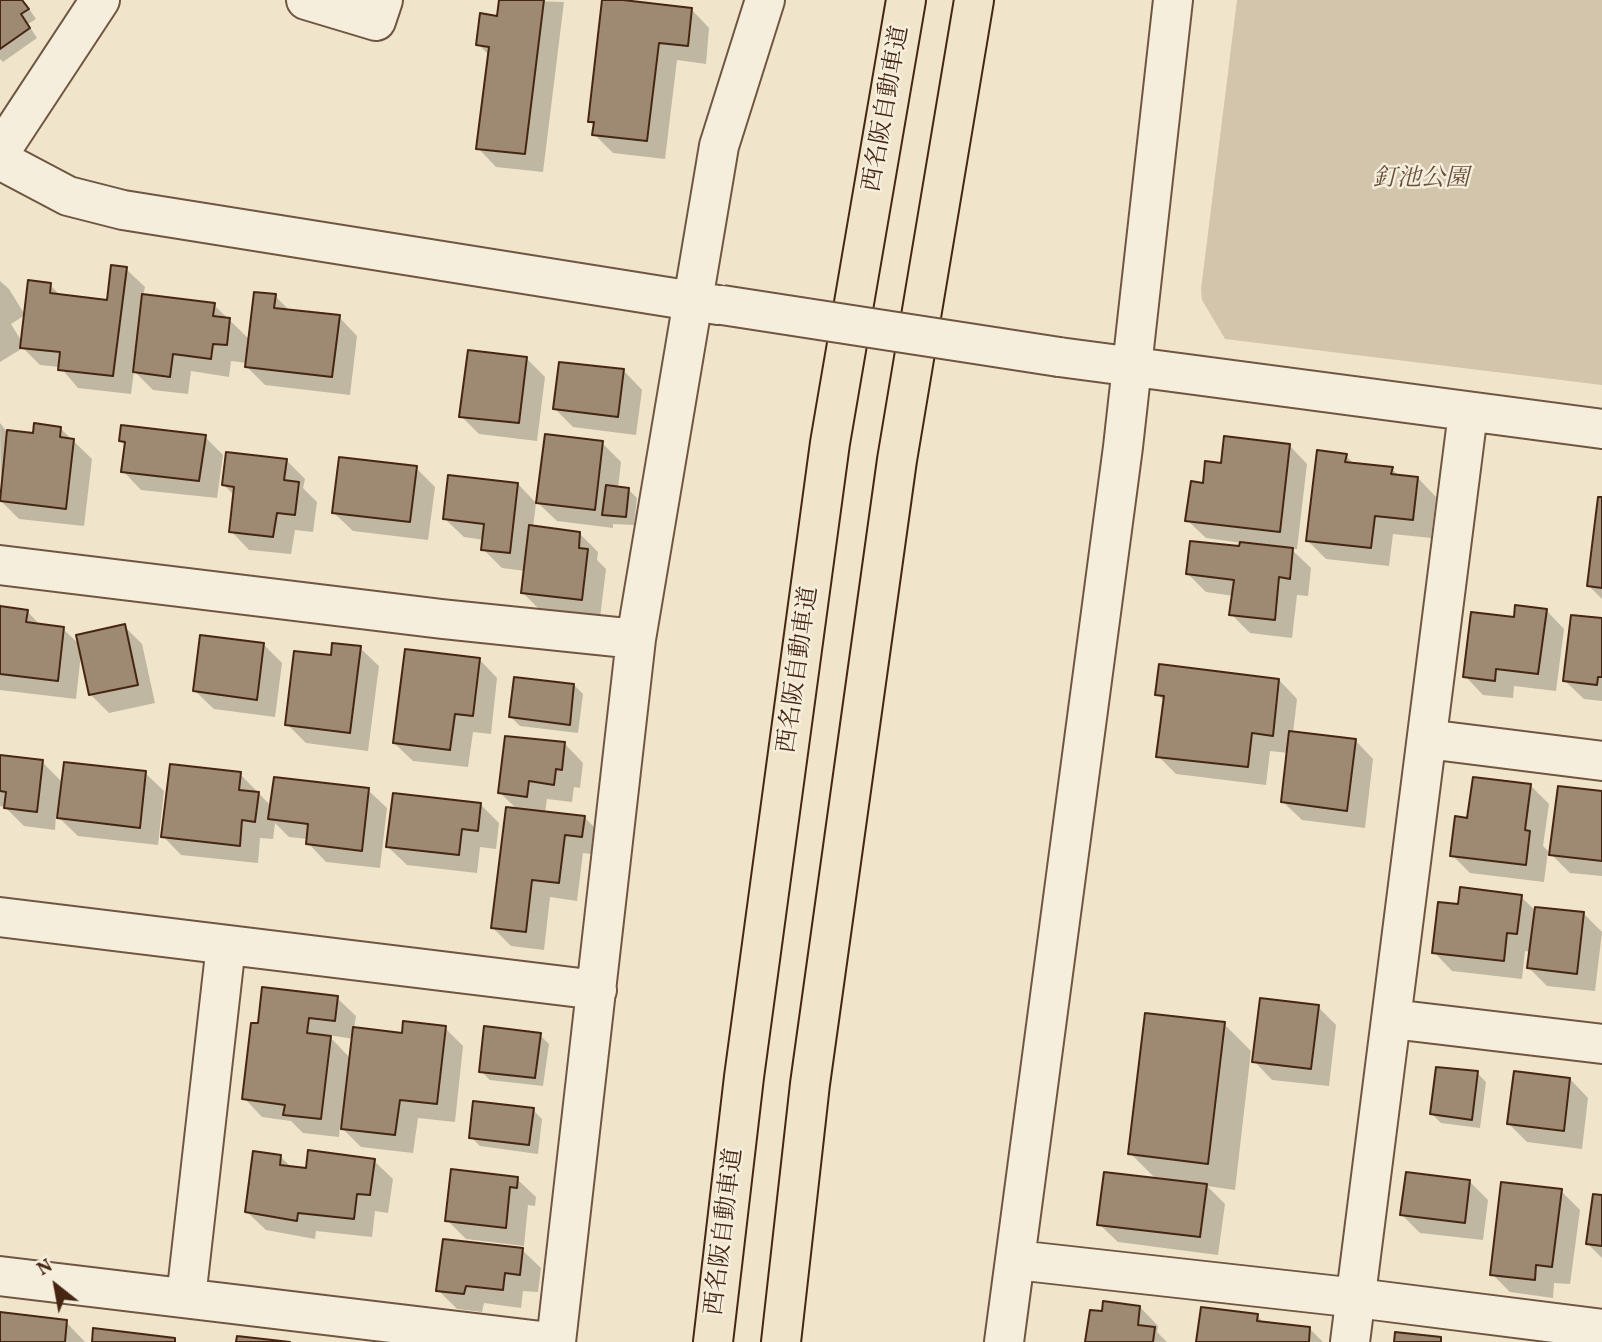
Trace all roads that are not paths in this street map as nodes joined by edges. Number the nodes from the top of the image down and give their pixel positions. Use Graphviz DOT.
graph roads {
  1 [pos="100,0"];
  2 [pos="306,0"];
  3 [pos="383,0"];
  4 [pos="765,0"];
  5 [pos="906,0"];
  6 [pos="974,0"];
  7 [pos="1173,0"];
  8 [pos="0,152"];
  9 [pos="0,160"];
  10 [pos="707,303"];
  11 [pos="1130,368"];
  12 [pos="1468,413"];
  13 [pos="1602,429"];
  14 [pos="0,565"];
  15 [pos="636,639"];
  16 [pos="1427,739"];
  17 [pos="1602,761"];
  18 [pos="0,917"];
  19 [pos="226,945"];
  20 [pos="597,990"];
  21 [pos="1392,1019"];
  22 [pos="1602,1044"];
  23 [pos="1016,1260"];
  24 [pos="0,1276"];
  25 [pos="186,1298"];
  26 [pos="1357,1298"];
  27 [pos="1602,1329"];
  28 [pos="550,1342"];
  29 [pos="556,1342"];
  30 [pos="713,1342"];
  31 [pos="781,1342"];
  32 [pos="1004,1342"];
  33 [pos="1350,1342"];
  1 -- 8 [label="street"];
  2 -- 3 [label="street"];
  4 -- 10 [label="street"];
  5 -- 30 [label="highway, 西名阪自動車道"];
  6 -- 31 [label="highway"];
  7 -- 11 [label="street"];
  9 -- 10 [label="street"];
  10 -- 11 [label="street, bridge"];
  10 -- 15 [label="street"];
  11 -- 12 [label="street"];
  11 -- 23 [label="street"];
  12 -- 13 [label="street"];
  12 -- 16 [label="street"];
  14 -- 15 [label="street"];
  15 -- 20 [label="street"];
  16 -- 17 [label="street"];
  16 -- 21 [label="street"];
  18 -- 19 [label="street"];
  19 -- 20 [label="street"];
  19 -- 25 [label="street"];
  20 -- 29 [label="street"];
  21 -- 22 [label="street"];
  21 -- 26 [label="street"];
  23 -- 26 [label="street"];
  23 -- 32 [label="street"];
  24 -- 25 [label="street"];
  25 -- 28 [label="street"];
  26 -- 27 [label="street"];
  26 -- 33 [label="street"];
}
